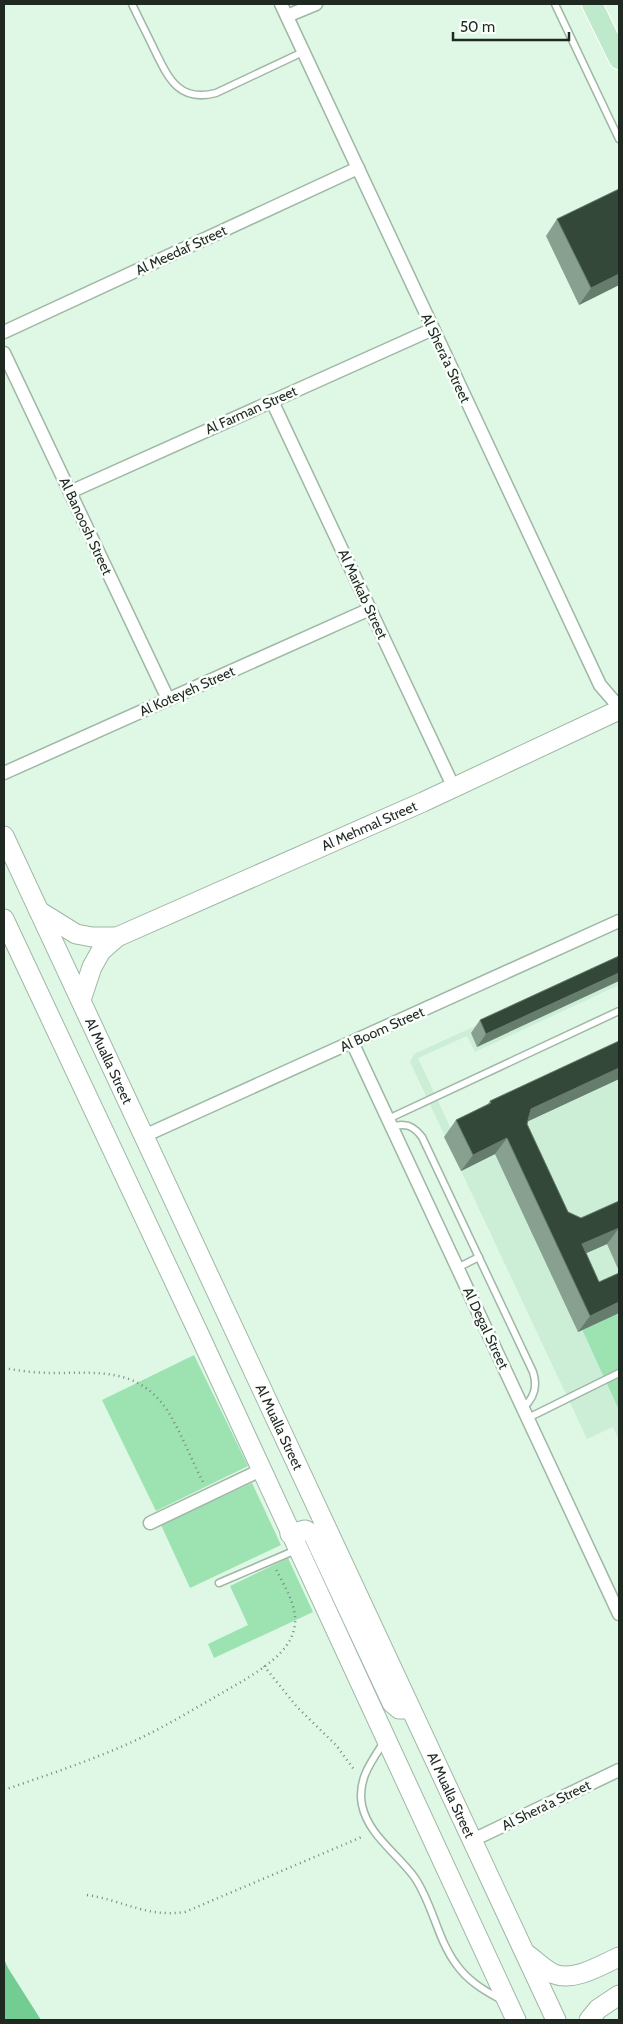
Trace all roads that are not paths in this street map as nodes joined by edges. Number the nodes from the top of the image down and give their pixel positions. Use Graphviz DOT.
graph roads {
  1 [pos="132,4"];
  2 [pos="281,4"];
  3 [pos="316,4"];
  4 [pos="555,4"];
  5 [pos="592,4"];
  6 [pos="604,4"];
  7 [pos="287,16"];
  8 [pos="619,35"];
  9 [pos="303,52"];
  10 [pos="619,59"];
  11 [pos="619,139"];
  12 [pos="358,168"];
  13 [pos="433,328"];
  14 [pos="4,332"];
  15 [pos="4,353"];
  16 [pos="272,401"];
  17 [pos="70,492"];
  18 [pos="370,609"];
  19 [pos="168,699"];
  20 [pos="619,709"];
  21 [pos="4,773"];
  22 [pos="454,788"];
  23 [pos="4,836"];
  24 [pos="39,911"];
  25 [pos="4,919"];
  26 [pos="619,921"];
  27 [pos="117,937"];
  28 [pos="80,1000"];
  29 [pos="619,1011"];
  30 [pos="352,1042"];
  31 [pos="390,1123"];
  32 [pos="144,1136"];
  33 [pos="479,1258"];
  34 [pos="457,1268"];
  35 [pos="619,1373"];
  36 [pos="525,1413"];
  37 [pos="261,1470"];
  38 [pos="150,1523"];
  39 [pos="294,1542"];
  40 [pos="219,1584"];
  41 [pos="619,1614"];
  42 [pos="410,1709"];
  43 [pos="386,1739"];
  44 [pos="619,1770"];
  45 [pos="473,1840"];
  46 [pos="525,1953"];
  47 [pos="619,1957"];
  48 [pos="619,1995"];
  49 [pos="508,2003"];
  50 [pos="516,2020"];
  51 [pos="556,2020"];
  52 [pos="589,2020"];
  1 -- 9 [label="lane"];
  2 -- 7 [label="street, Al Shera'a Street"];
  3 -- 7 [label="street"];
  4 -- 11 [label="lane"];
  5 -- 10 [label="main road"];
  6 -- 8 [label="main road"];
  7 -- 9 [label="street, Al Shera'a Street"];
  9 -- 12 [label="street, Al Shera'a Street"];
  12 -- 13 [label="street, Al Shera'a Street"];
  12 -- 14 [label="street, Al Meedaf Street"];
  13 -- 16 [label="street, Al Farman Street"];
  13 -- 20 [label="street, Al Shera'a Street"];
  15 -- 17 [label="street, Al Banoosh Street"];
  16 -- 17 [label="street, Al Farman Street"];
  16 -- 18 [label="street, Al Markab Street"];
  17 -- 19 [label="street, Al Banoosh Street"];
  18 -- 19 [label="street, Al Koteyeh Street"];
  18 -- 22 [label="street, Al Markab Street"];
  19 -- 21 [label="street, Al Koteyeh Street"];
  20 -- 22 [label="street, Al Mehmal Street"];
  22 -- 27 [label="street, Al Mehmal Street"];
  23 -- 24 [label="street, Al Mualla Street"];
  24 -- 27 [label="street, Al Mehmal Street"];
  24 -- 28 [label="street, Al Mualla Street"];
  25 -- 37 [label="street"];
  26 -- 30 [label="street, Al Boom Street"];
  27 -- 28 [label="street, Al Mehmal Street"];
  28 -- 32 [label="street, Al Mualla Street"];
  29 -- 31 [label="lane"];
  30 -- 31 [label="street, Al Degal Street"];
  30 -- 32 [label="street, Al Boom Street"];
  31 -- 33 [label="lane"];
  31 -- 34 [label="street, Al Degal Street"];
  32 -- 42 [label="street, Al Mualla Street"];
  33 -- 34 [label="lane"];
  33 -- 36 [label="lane"];
  34 -- 36 [label="street, Al Degal Street"];
  35 -- 36 [label="lane"];
  36 -- 41 [label="street, Al Degal Street"];
  37 -- 38 [label="street"];
  37 -- 39 [label="street"];
  39 -- 40 [label="lane"];
  39 -- 42 [label="street"];
  39 -- 43 [label="street"];
  42 -- 45 [label="street, Al Mualla Street"];
  43 -- 49 [label="street"];
  43 -- 49 [label="lane"];
  44 -- 45 [label="street, Al Shera'a Street"];
  45 -- 46 [label="street, Al Mualla Street"];
  46 -- 47 [label="street"];
  46 -- 51 [label="street, Al Mualla Street"];
  48 -- 52 [label="street"];
  49 -- 50 [label="street"];
}
